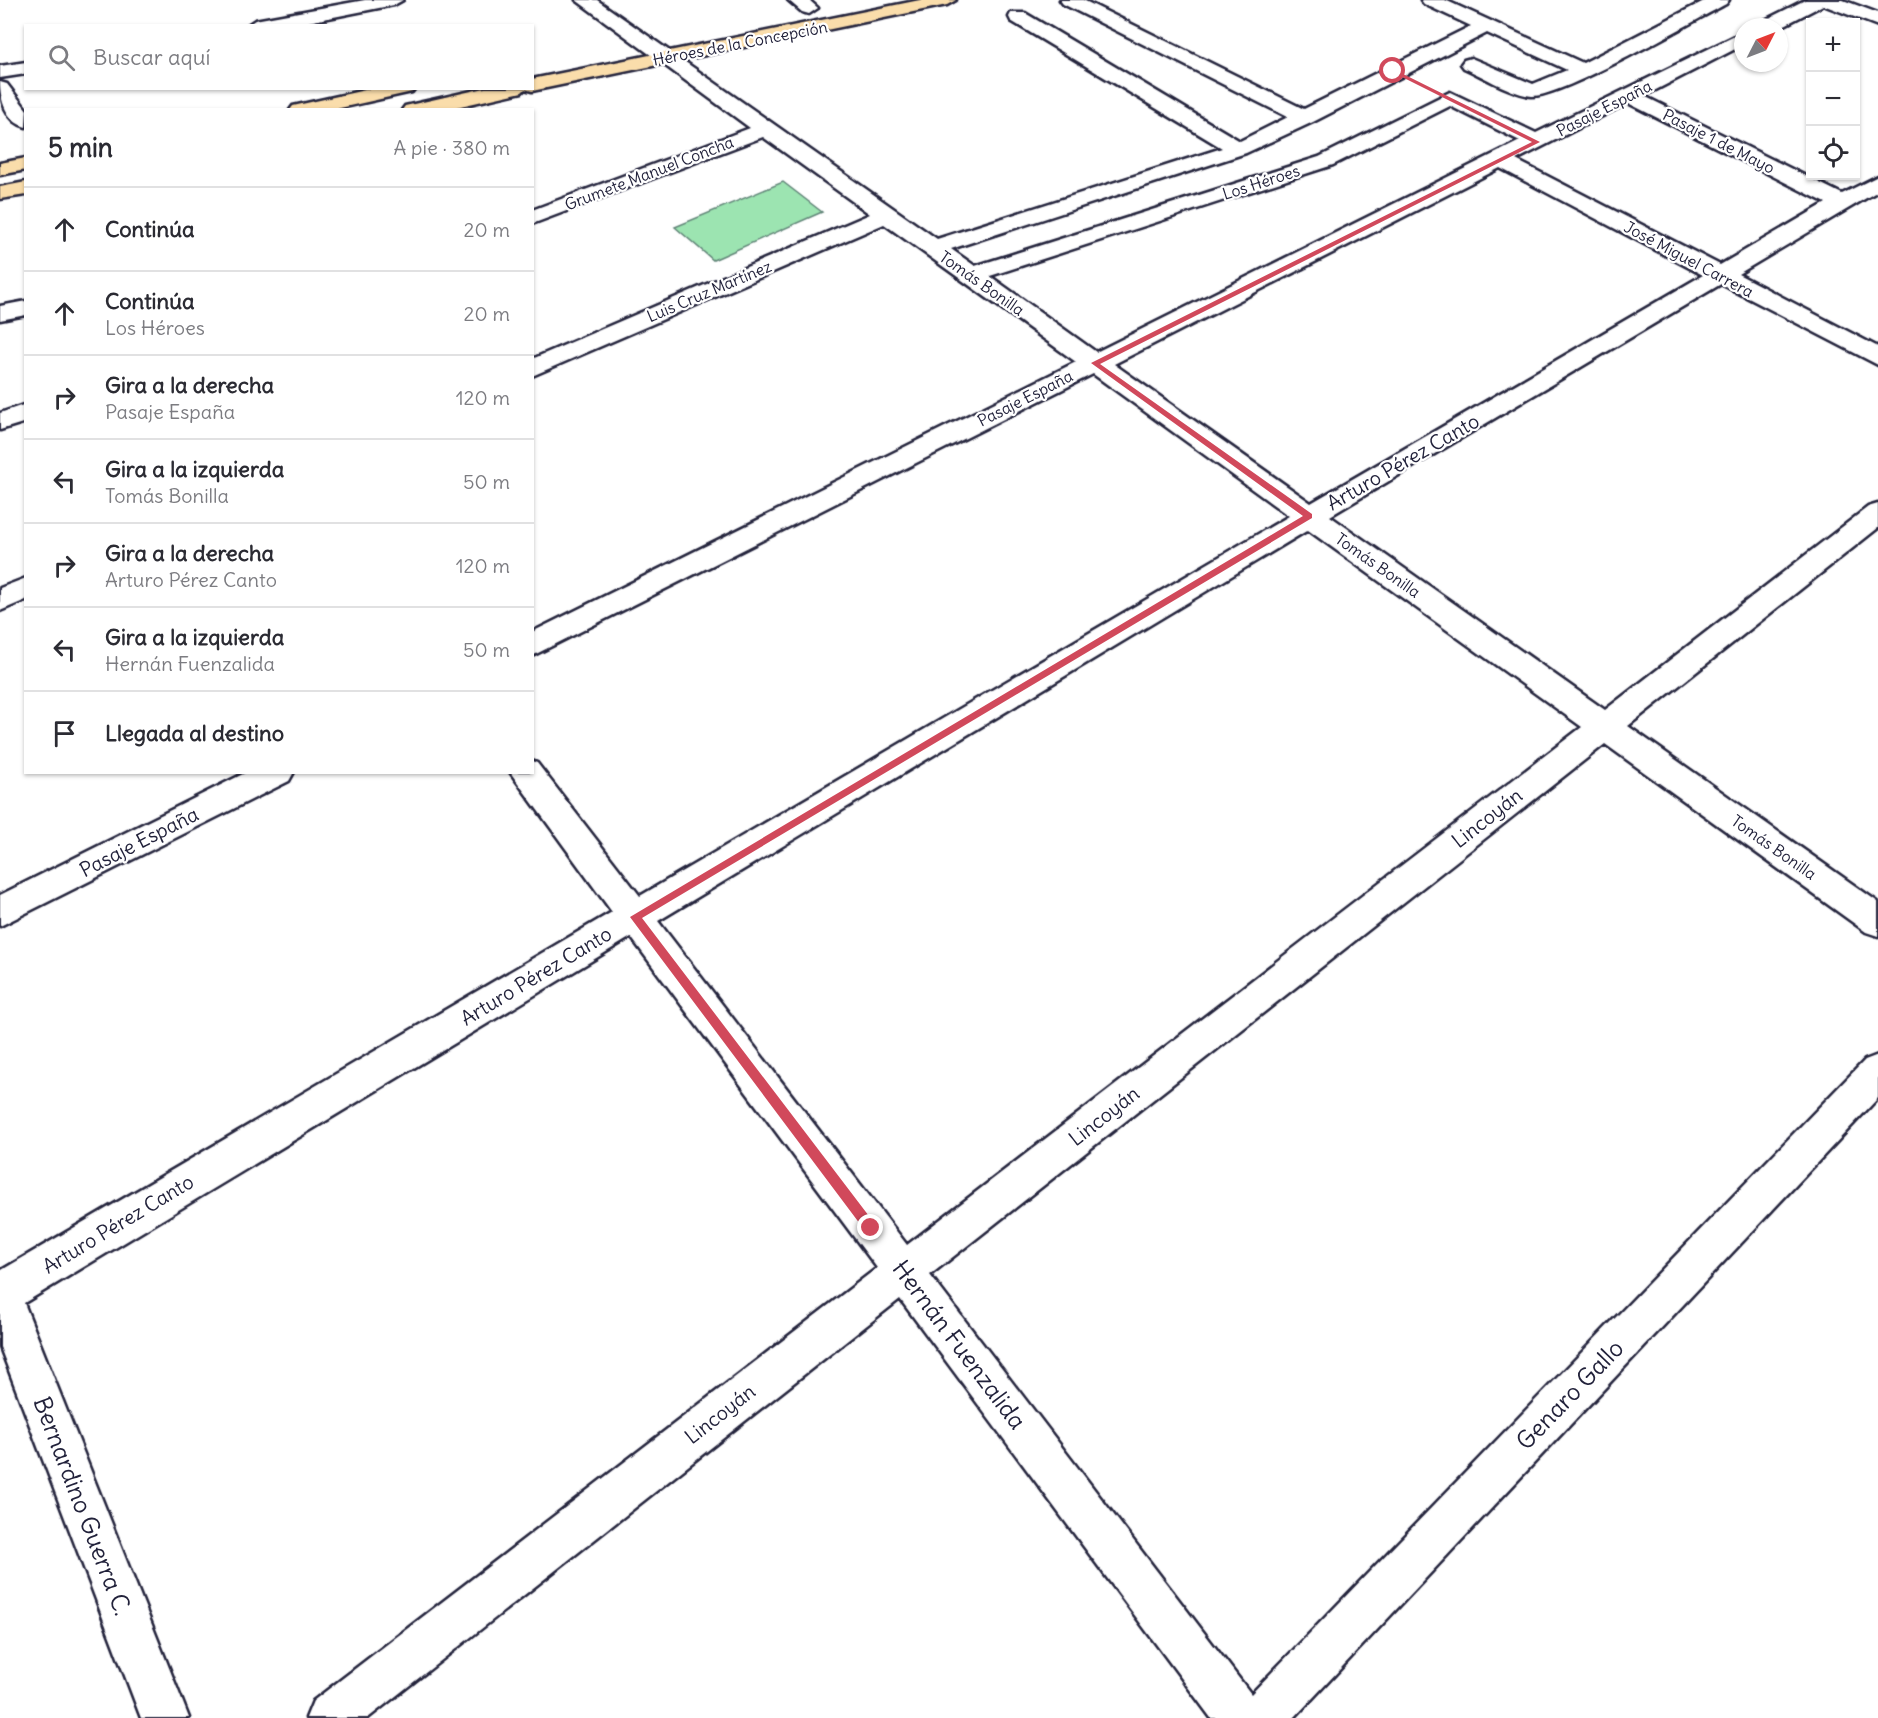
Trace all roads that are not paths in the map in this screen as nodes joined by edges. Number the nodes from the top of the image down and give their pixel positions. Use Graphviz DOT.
graph roads {
  1 [pos="394,0"];
  2 [pos="585,0"];
  3 [pos="947,0"];
  4 [pos="1069,0"];
  5 [pos="1430,0"];
  6 [pos="1720,0"];
  7 [pos="1819,0"];
  8 [pos="1827,0"];
  9 [pos="829,4"];
  10 [pos="798,7"];
  11 [pos="1018,17"];
  12 [pos="1784,18"];
  13 [pos="1878,20"];
  14 [pos="266,24"];
  15 [pos="1486,26"];
  16 [pos="641,42"];
  17 [pos="1734,43"];
  18 [pos="621,45"];
  19 [pos="667,47"];
  20 [pos="1471,64"];
  21 [pos="24,68"];
  22 [pos="1583,70"];
  23 [pos="1393,71"];
  24 [pos="0,72"];
  25 [pos="1412,80"];
  26 [pos="534,84"];
  27 [pos="0,88"];
  28 [pos="395,90"];
  29 [pos="506,90"];
  30 [pos="1629,96"];
  31 [pos="310,108"];
  32 [pos="421,108"];
  33 [pos="24,118"];
  34 [pos="1306,118"];
  35 [pos="765,129"];
  36 [pos="1537,142"];
  37 [pos="1239,149"];
  38 [pos="1500,160"];
  39 [pos="24,164"];
  40 [pos="0,169"];
  41 [pos="1878,182"];
  42 [pos="24,188"];
  43 [pos="0,193"];
  44 [pos="1842,203"];
  45 [pos="886,215"];
  46 [pos="534,217"];
  47 [pos="932,248"];
  48 [pos="971,275"];
  49 [pos="1720,275"];
  50 [pos="24,308"];
  51 [pos="0,314"];
  52 [pos="1878,357"];
  53 [pos="1095,363"];
  54 [pos="534,367"];
  55 [pos="24,413"];
  56 [pos="0,422"];
  57 [pos="1878,514"];
  58 [pos="1309,516"];
  59 [pos="24,589"];
  60 [pos="0,600"];
  61 [pos="534,644"];
  62 [pos="1604,726"];
  63 [pos="274,774"];
  64 [pos="528,774"];
  65 [pos="0,911"];
  66 [pos="635,917"];
  67 [pos="1878,921"];
  68 [pos="1878,1072"];
  69 [pos="904,1272"];
  70 [pos="0,1294"];
  71 [pos="165,1718"];
  72 [pos="330,1718"];
  73 [pos="1240,1718"];
  74 [pos="1261,1718"];
  1 -- 14 [label="street"];
  2 -- 16 [label="street"];
  3 -- 19 [label="main road, Héroes de la Concepción"];
  4 -- 34 [label="street"];
  5 -- 15 [label="street"];
  6 -- 22 [label="street"];
  7 -- 12 [label="street"];
  8 -- 13 [label="street"];
  9 -- 10 [label="main road, Héroes de la Concepción"];
  11 -- 37 [label="street"];
  15 -- 22 [label="street"];
  15 -- 23 [label="street"];
  16 -- 18 [label="main road, Héroes de la Concepción"];
  16 -- 19 [label="main road, Héroes de la Concepción"];
  17 -- 30 [label="street, Pasaje España"];
  19 -- 26 [label="main road, Héroes de la Concepción"];
  19 -- 35 [label="street, Tomás Bonilla"];
  20 -- 22 [label="street"];
  21 -- 24 [label="street"];
  23 -- 25 [label="street"];
  23 -- 34 [label="street"];
  27 -- 33 [label="street"];
  28 -- 31 [label="main road"];
  29 -- 32 [label="main road"];
  30 -- 36 [label="street, Pasaje España"];
  30 -- 44 [label="street, Pasaje 1 de Mayo"];
  34 -- 37 [label="street"];
  35 -- 45 [label="street, Tomás Bonilla"];
  35 -- 46 [label="street, Grumete Manuel Concha"];
  36 -- 38 [label="street, Pasaje España"];
  36 -- 48 [label="street, Los Héroes"];
  37 -- 47 [label="street"];
  38 -- 49 [label="street, José Miguel Carrera"];
  38 -- 53 [label="street, Pasaje España"];
  39 -- 40 [label="main road"];
  41 -- 44 [label="street, Arturo Pérez Canto"];
  42 -- 43 [label="main road"];
  44 -- 49 [label="street, Arturo Pérez Canto"];
  45 -- 47 [label="street, Tomás Bonilla"];
  45 -- 54 [label="street, Luis Cruz Martínez"];
  47 -- 48 [label="street, Tomás Bonilla"];
  48 -- 53 [label="street, Tomás Bonilla"];
  49 -- 52 [label="street, José Miguel Carrera"];
  49 -- 58 [label="street, Arturo Pérez Canto"];
  50 -- 51 [label="street"];
  53 -- 58 [label="street, Tomás Bonilla"];
  53 -- 61 [label="street, Pasaje España"];
  55 -- 56 [label="street"];
  57 -- 62 [label="street, Lincoyán"];
  58 -- 62 [label="street, Tomás Bonilla"];
  58 -- 66 [label="street, Arturo Pérez Canto"];
  59 -- 60 [label="street"];
  62 -- 67 [label="street, Tomás Bonilla"];
  62 -- 69 [label="street, Lincoyán"];
  63 -- 65 [label="street, Pasaje España"];
  64 -- 66 [label="street, Hernán Fuenzalida"];
  66 -- 69 [label="street, Hernán Fuenzalida"];
  66 -- 70 [label="street, Arturo Pérez Canto"];
  68 -- 74 [label="street, Genaro Gallo"];
  69 -- 72 [label="street, Lincoyán"];
  69 -- 73 [label="street, Hernán Fuenzalida"];
  70 -- 71 [label="street, Bernardino Guerra C."];
}
